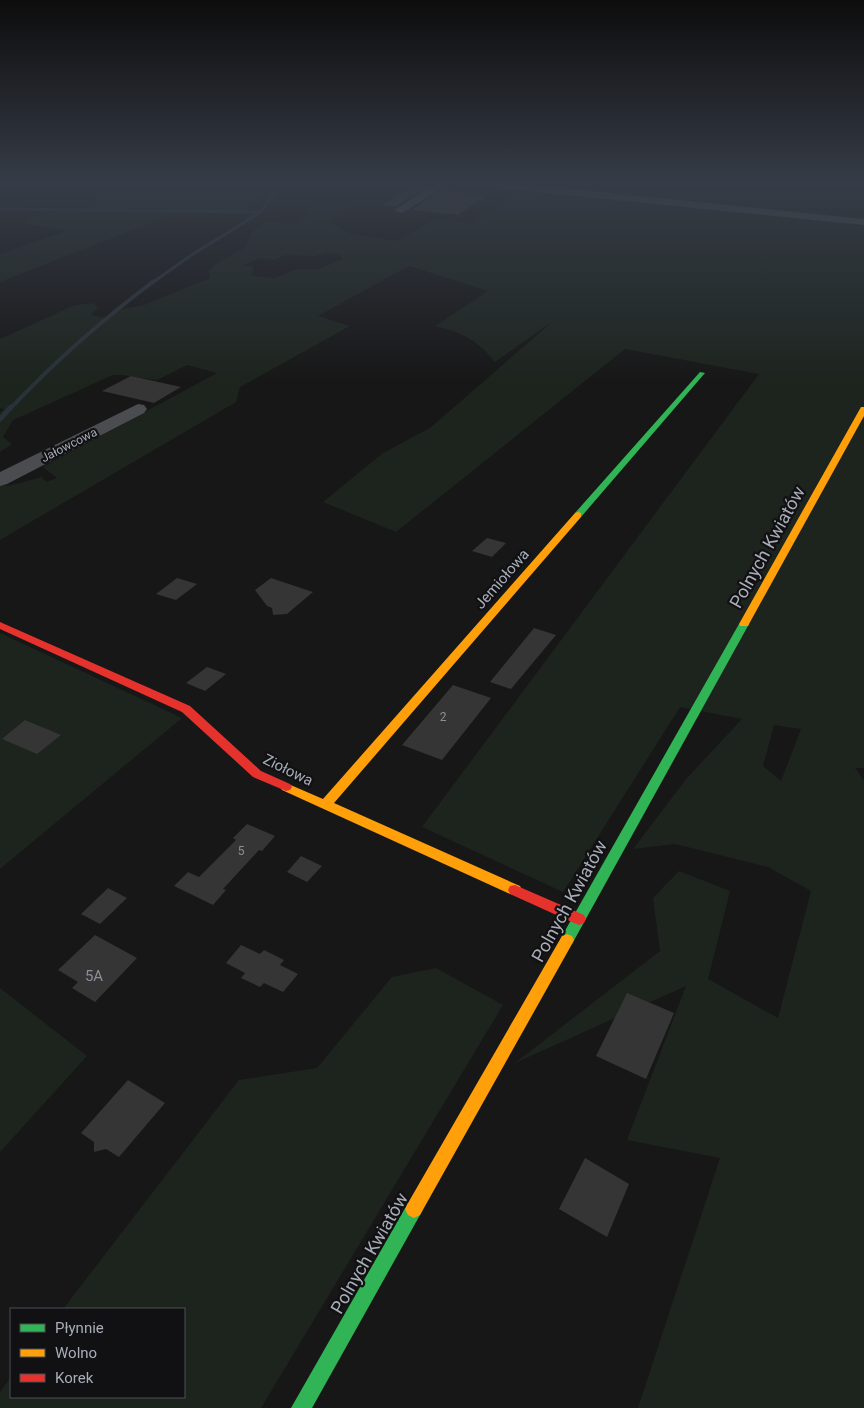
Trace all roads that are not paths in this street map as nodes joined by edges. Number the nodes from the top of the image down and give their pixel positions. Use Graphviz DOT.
graph roads {
  1 [pos="702,373"];
  2 [pos="138,409"];
  3 [pos="864,409"];
  4 [pos="0,480"];
  5 [pos="0,625"];
  6 [pos="325,805"];
  7 [pos="579,919"];
  8 [pos="300,1408"];
  1 -- 6 [label="street, Jemiołowa"];
  2 -- 4 [label="street, Jałowcowa"];
  3 -- 7 [label="street, Polnych Kwiatów"];
  5 -- 6 [label="street, Ziołowa"];
  6 -- 7 [label="street, Ziołowa"];
  7 -- 8 [label="street, Polnych Kwiatów"];
}
